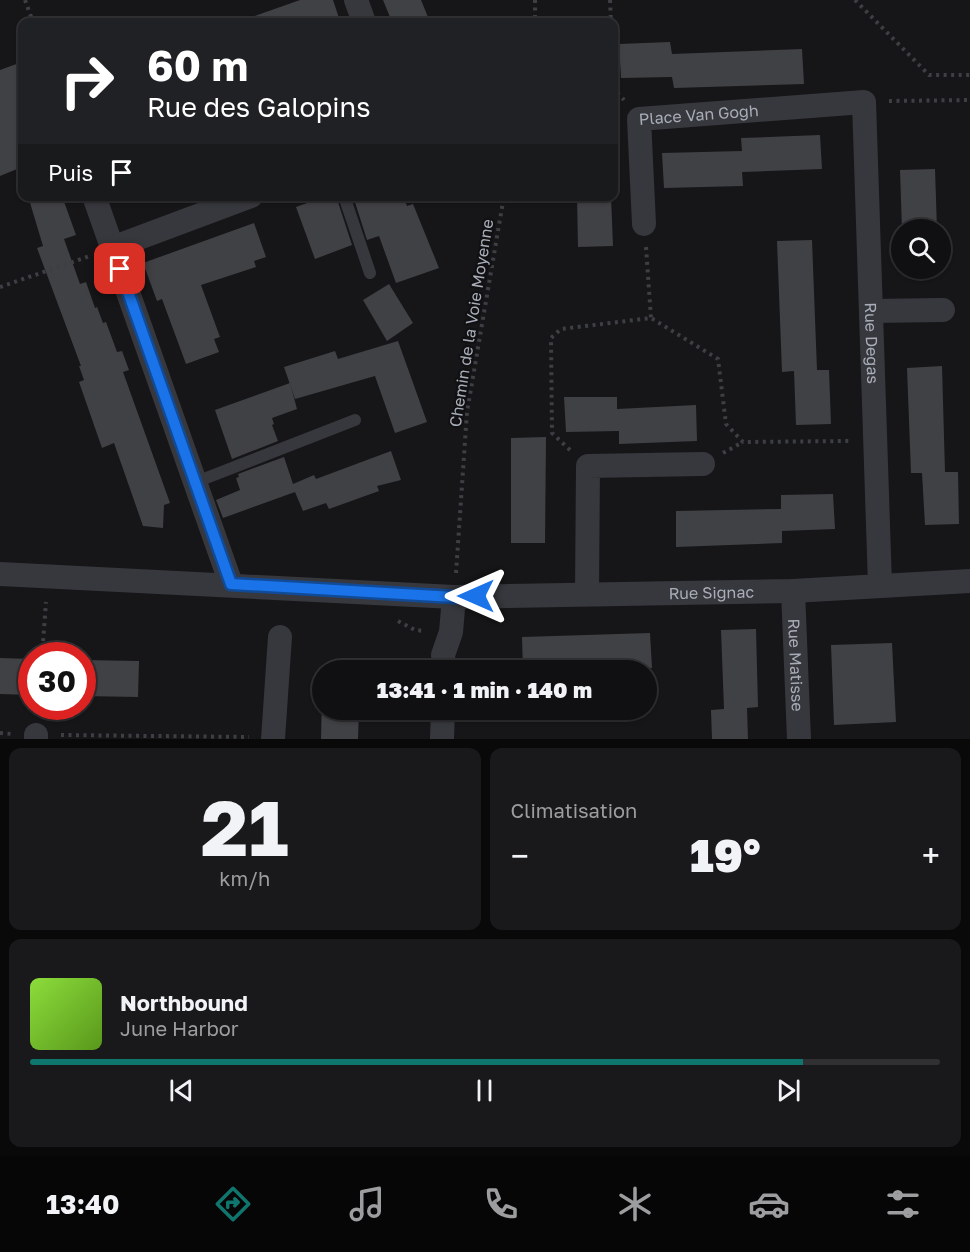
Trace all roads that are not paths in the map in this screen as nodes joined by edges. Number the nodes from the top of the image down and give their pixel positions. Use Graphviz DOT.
graph roads {
  1 [pos="356,0"];
  2 [pos="363,18"];
  3 [pos="864,102"];
  4 [pos="96,201"];
  5 [pos="238,201"];
  6 [pos="346,201"];
  7 [pos="644,224"];
  8 [pos="112,248"];
  9 [pos="370,273"];
  10 [pos="943,310"];
  11 [pos="870,311"];
  12 [pos="355,420"];
  13 [pos="703,464"];
  14 [pos="196,482"];
  15 [pos="0,574"];
  16 [pos="970,581"];
  17 [pos="231,584"];
  18 [pos="879,585"];
  19 [pos="793,591"];
  20 [pos="587,594"];
  21 [pos="454,597"];
  22 [pos="280,637"];
  23 [pos="443,660"];
  24 [pos="443,720"];
  25 [pos="274,738"];
  26 [pos="442,739"];
  27 [pos="799,739"];
  1 -- 2 [label="street"];
  3 -- 7 [label="street, Place Van Gogh"];
  3 -- 11 [label="street, Rue Degas"];
  4 -- 8 [label="street"];
  5 -- 8 [label="street"];
  6 -- 9 [label="lane"];
  8 -- 14 [label="street"];
  10 -- 11 [label="street"];
  11 -- 18 [label="street, Rue Degas"];
  12 -- 14 [label="lane"];
  13 -- 20 [label="street"];
  14 -- 17 [label="street"];
  15 -- 17 [label="street, Rue Signac"];
  16 -- 18 [label="street, Rue Signac"];
  17 -- 21 [label="street, Rue Signac"];
  18 -- 19 [label="street, Rue Signac"];
  19 -- 20 [label="street, Rue Signac"];
  19 -- 27 [label="street, Rue Matisse"];
  20 -- 21 [label="street, Rue Signac"];
  21 -- 23 [label="street"];
  22 -- 25 [label="street"];
  24 -- 26 [label="street"];
}
